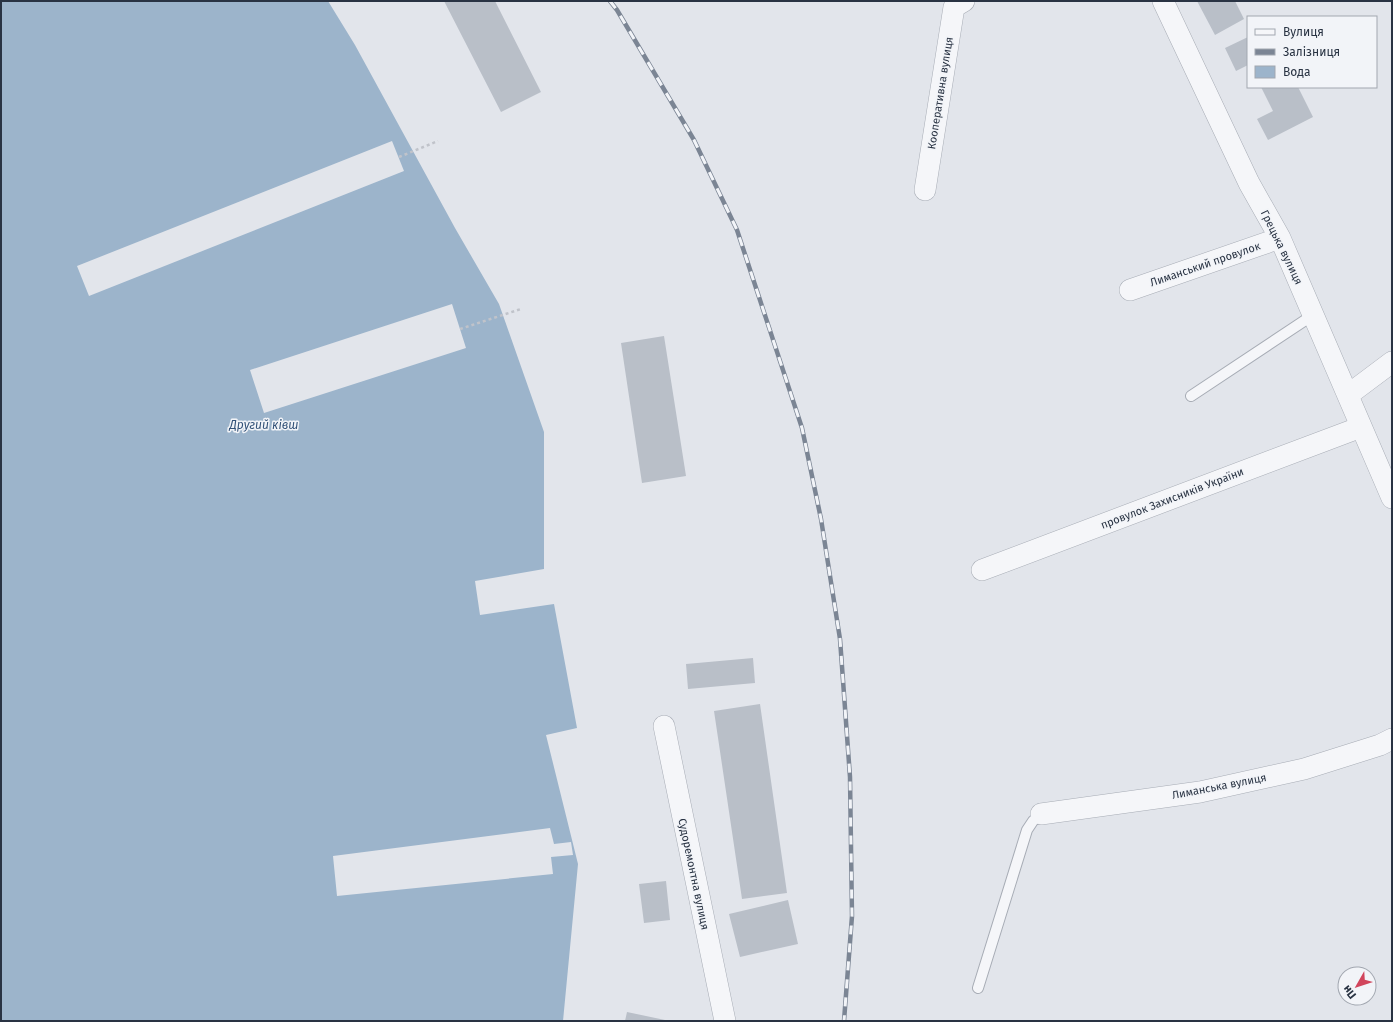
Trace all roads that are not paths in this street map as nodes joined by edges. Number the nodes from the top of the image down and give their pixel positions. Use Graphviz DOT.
graph roads {
  1 [pos="964,1"];
  2 [pos="1163,1"];
  3 [pos="925,190"];
  4 [pos="1280,238"];
  5 [pos="1130,290"];
  6 [pos="1313,315"];
  7 [pos="1392,362"];
  8 [pos="1348,395"];
  9 [pos="1191,396"];
  10 [pos="1361,427"];
  11 [pos="1392,498"];
  12 [pos="982,570"];
  13 [pos="664,726"];
  14 [pos="1392,740"];
  15 [pos="1041,814"];
  16 [pos="978,988"];
  17 [pos="725,1021"];
  1 -- 3 [label="street, Кооперативна вулиця"];
  2 -- 4 [label="street, Грецька вулиця"];
  4 -- 5 [label="street, Лиманський провулок"];
  4 -- 6 [label="street, Грецька вулиця"];
  6 -- 8 [label="street, Грецька вулиця"];
  6 -- 9 [label="lane"];
  7 -- 8 [label="street"];
  8 -- 10 [label="street, Грецька вулиця"];
  10 -- 11 [label="street, Грецька вулиця"];
  10 -- 12 [label="street, провулок Захисників України"];
  13 -- 17 [label="street, Судоремонтна вулиця"];
  14 -- 15 [label="street, Лиманська вулиця"];
  15 -- 16 [label="lane"];
}
